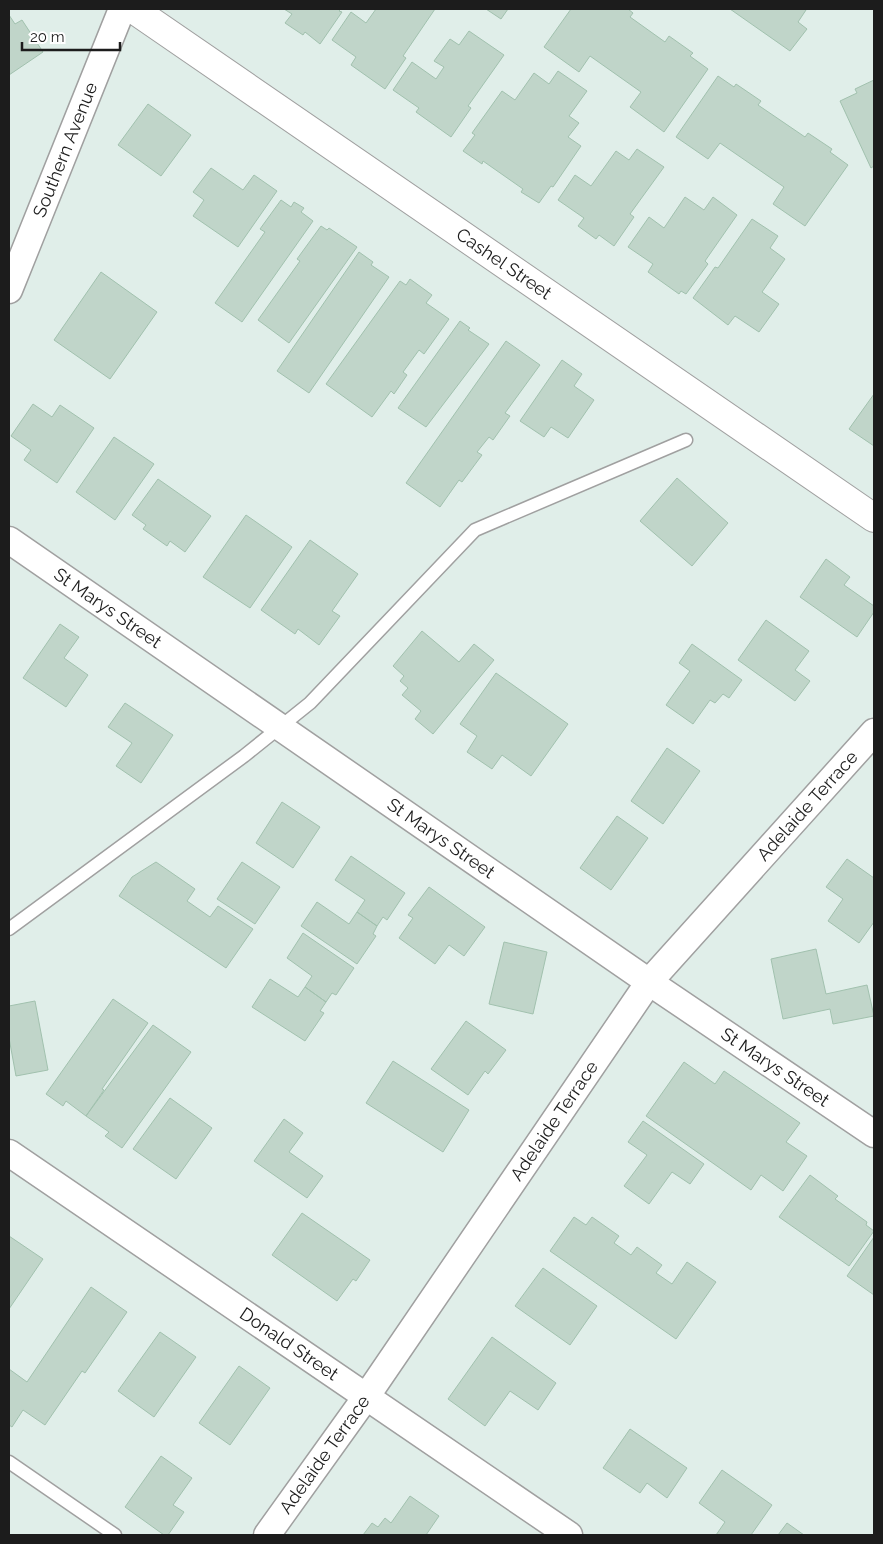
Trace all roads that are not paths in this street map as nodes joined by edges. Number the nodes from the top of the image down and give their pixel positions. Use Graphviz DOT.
graph roads {
  1 [pos="122,9"];
  2 [pos="133,9"];
  3 [pos="9,290"];
  4 [pos="686,440"];
  5 [pos="874,518"];
  6 [pos="9,540"];
  7 [pos="281,728"];
  8 [pos="874,732"];
  9 [pos="9,929"];
  10 [pos="649,982"];
  11 [pos="874,1134"];
  12 [pos="9,1153"];
  13 [pos="366,1397"];
  14 [pos="9,1462"];
  15 [pos="115,1535"];
  16 [pos="267,1535"];
  17 [pos="569,1535"];
  1 -- 3 [label="street, Southern Avenue"];
  2 -- 5 [label="street, Cashel Street"];
  4 -- 7 [label="lane"];
  6 -- 7 [label="street, St Marys Street"];
  7 -- 9 [label="lane"];
  7 -- 10 [label="street, St Marys Street"];
  8 -- 10 [label="street, Adelaide Terrace"];
  10 -- 11 [label="street, St Marys Street"];
  10 -- 13 [label="street, Adelaide Terrace"];
  12 -- 13 [label="street, Donald Street"];
  13 -- 16 [label="street, Adelaide Terrace"];
  13 -- 17 [label="street, Donald Street"];
  14 -- 15 [label="lane"];
}
